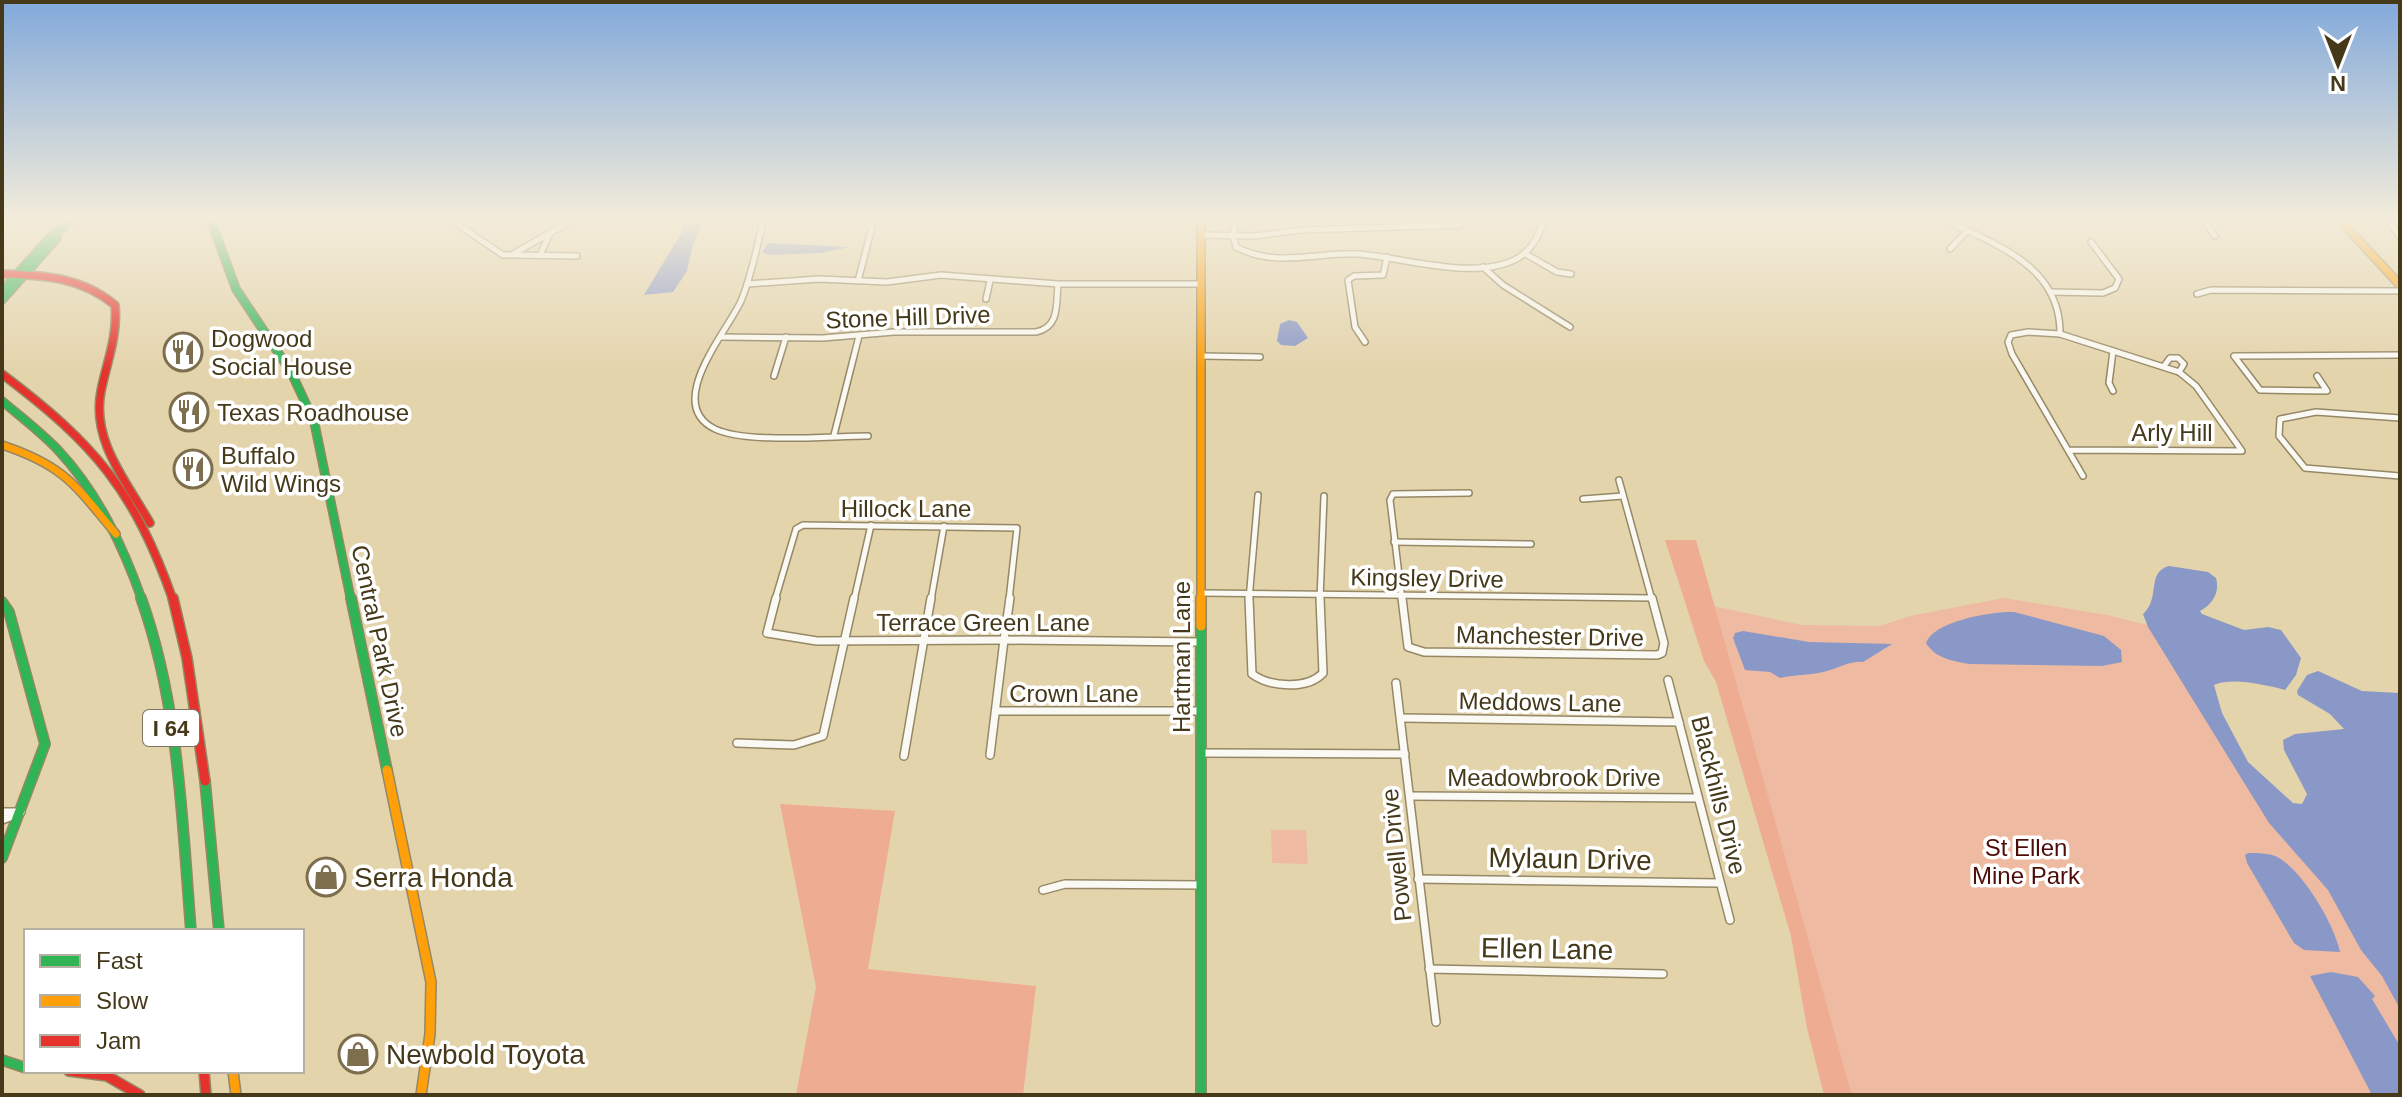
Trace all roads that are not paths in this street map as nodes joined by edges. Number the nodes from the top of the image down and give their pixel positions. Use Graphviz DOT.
graph roads {
  1 [pos="25,269"];
  2 [pos="28,269"];
  3 [pos="39,269"];
  4 [pos="226,269"];
  5 [pos="751,269"];
  6 [pos="861,269"];
  7 [pos="1201,269"];
  8 [pos="1384,269"];
  9 [pos="1485,269"];
  10 [pos="1552,269"];
  11 [pos="2033,269"];
  12 [pos="2112,269"];
  13 [pos="2383,269"];
  14 [pos="2,274"];
  15 [pos="46,274"];
  16 [pos="1571,274"];
  17 [pos="21,275"];
  18 [pos="858,281"];
  19 [pos="990,281"];
  20 [pos="747,284"];
  21 [pos="1058,284"];
  22 [pos="1201,284"];
  23 [pos="2400,288"];
  24 [pos="2,291"];
  25 [pos="2050,292"];
  26 [pos="2197,294"];
  27 [pos="986,299"];
  28 [pos="2,300"];
  29 [pos="1570,327"];
  30 [pos="2060,334"];
  31 [pos="859,336"];
  32 [pos="721,337"];
  33 [pos="786,337"];
  34 [pos="1365,342"];
  35 [pos="2113,351"];
  36 [pos="2400,355"];
  37 [pos="1202,356"];
  38 [pos="1260,357"];
  39 [pos="2164,366"];
  40 [pos="2179,372"];
  41 [pos="2,374"];
  42 [pos="774,376"];
  43 [pos="2317,376"];
  44 [pos="2113,391"];
  45 [pos="2,401"];
  46 [pos="2400,418"];
  47 [pos="834,435"];
  48 [pos="868,436"];
  49 [pos="2,445"];
  50 [pos="2068,450"];
  51 [pos="2083,476"];
  52 [pos="2400,476"];
  53 [pos="1619,480"];
  54 [pos="1469,493"];
  55 [pos="1258,495"];
  56 [pos="1324,496"];
  57 [pos="1623,496"];
  58 [pos="1583,499"];
  59 [pos="871,525"];
  60 [pos="944,526"];
  61 [pos="116,534"];
  62 [pos="1394,542"];
  63 [pos="1531,544"];
  64 [pos="158,551"];
  65 [pos="1201,593"];
  66 [pos="1249,594"];
  67 [pos="1320,595"];
  68 [pos="1400,596"];
  69 [pos="1652,598"];
  70 [pos="2,602"];
  71 [pos="767,633"];
  72 [pos="844,639"];
  73 [pos="924,639"];
  74 [pos="1004,640"];
  75 [pos="1200,642"];
  76 [pos="1668,680"];
  77 [pos="1396,683"];
  78 [pos="996,711"];
  79 [pos="1201,711"];
  80 [pos="1401,718"];
  81 [pos="1679,722"];
  82 [pos="737,743"];
  83 [pos="1201,753"];
  84 [pos="1405,754"];
  85 [pos="990,755"];
  86 [pos="904,756"];
  87 [pos="1410,796"];
  88 [pos="1698,798"];
  89 [pos="2,812"];
  90 [pos="21,812"];
  91 [pos="2,820"];
  92 [pos="2,858"];
  93 [pos="1418,879"];
  94 [pos="1720,883"];
  95 [pos="1201,885"];
  96 [pos="1043,890"];
  97 [pos="1730,920"];
  98 [pos="191,929"];
  99 [pos="219,929"];
  100 [pos="1429,969"];
  101 [pos="1663,974"];
  102 [pos="1436,1022"];
  103 [pos="2,1060"];
  104 [pos="24,1067"];
  105 [pos="101,1073"];
  106 [pos="204,1073"];
  107 [pos="233,1073"];
  108 [pos="140,1095"];
  109 [pos="206,1095"];
  110 [pos="236,1095"];
  111 [pos="421,1095"];
  112 [pos="1201,1095"];
  1 -- 17 [label="main road"];
  2 -- 17 [label="main road"];
  3 -- 15 [label="main road"];
  4 -- 111 [label="main road, Central Park Drive"];
  5 -- 20 [label="street"];
  6 -- 18 [label="street"];
  7 -- 22 [label="main road, Hartman Lane"];
  8 -- 34 [label="street"];
  9 -- 29 [label="street"];
  10 -- 16 [label="street"];
  11 -- 25 [label="street"];
  12 -- 25 [label="street"];
  13 -- 23 [label="main road"];
  14 -- 17 [label="main road"];
  15 -- 17 [label="main road"];
  15 -- 64 [label="main road"];
  17 -- 24 [label="main road"];
  17 -- 28 [label="main road"];
  18 -- 19 [label="street"];
  18 -- 20 [label="street"];
  19 -- 21 [label="street"];
  19 -- 27 [label="street"];
  20 -- 32 [label="street"];
  21 -- 22 [label="street"];
  21 -- 31 [label="street, Stone Hill Drive"];
  22 -- 37 [label="main road, Hartman Lane"];
  23 -- 26 [label="street"];
  25 -- 30 [label="street"];
  30 -- 35 [label="street, Arly Hill"];
  30 -- 50 [label="street, Arly Hill"];
  31 -- 33 [label="street, Stone Hill Drive"];
  31 -- 47 [label="street"];
  32 -- 33 [label="street, Stone Hill Drive"];
  32 -- 47 [label="street"];
  33 -- 42 [label="street"];
  35 -- 39 [label="street, Arly Hill"];
  35 -- 44 [label="street"];
  36 -- 43 [label="street"];
  37 -- 38 [label="street"];
  37 -- 65 [label="main road, Hartman Lane"];
  39 -- 40 [label="street, Arly Hill"];
  39 -- 40 [label="street"];
  40 -- 50 [label="street, Arly Hill"];
  41 -- 64 [label="main road, I 64"];
  45 -- 61 [label="main road, I 64"];
  46 -- 52 [label="street"];
  47 -- 48 [label="street"];
  49 -- 61 [label="main road"];
  50 -- 51 [label="street"];
  53 -- 57 [label="street, Manchester Drive"];
  54 -- 62 [label="street"];
  55 -- 66 [label="street"];
  56 -- 67 [label="street"];
  57 -- 58 [label="street"];
  57 -- 69 [label="street, Manchester Drive"];
  59 -- 60 [label="street, Hillock Lane"];
  59 -- 71 [label="street, Hillock Lane"];
  59 -- 72 [label="street"];
  60 -- 73 [label="street"];
  60 -- 74 [label="street, Hillock Lane"];
  61 -- 98 [label="main road, I 64"];
  62 -- 63 [label="street"];
  62 -- 68 [label="street"];
  64 -- 99 [label="main road, I 64"];
  65 -- 66 [label="street, Kingsley Drive"];
  65 -- 75 [label="main road, Hartman Lane"];
  66 -- 67 [label="street, Kingsley Drive"];
  66 -- 67 [label="street"];
  67 -- 68 [label="street, Kingsley Drive"];
  68 -- 69 [label="street, Kingsley Drive"];
  68 -- 69 [label="street, Manchester Drive"];
  70 -- 90 [label="main road"];
  71 -- 72 [label="street, Terrace Green Lane"];
  72 -- 73 [label="street, Terrace Green Lane"];
  72 -- 82 [label="street"];
  73 -- 74 [label="street, Terrace Green Lane"];
  73 -- 86 [label="street"];
  74 -- 75 [label="street, Terrace Green Lane"];
  74 -- 78 [label="street"];
  75 -- 79 [label="main road, Hartman Lane"];
  76 -- 81 [label="street, Blackhills Drive"];
  77 -- 80 [label="street, Powell Drive"];
  78 -- 79 [label="street, Crown Lane"];
  78 -- 85 [label="street"];
  79 -- 83 [label="main road, Hartman Lane"];
  80 -- 81 [label="street, Meddows Lane"];
  80 -- 84 [label="street, Powell Drive"];
  81 -- 88 [label="street, Blackhills Drive"];
  83 -- 84 [label="street"];
  83 -- 95 [label="main road, Hartman Lane"];
  84 -- 87 [label="street, Powell Drive"];
  87 -- 88 [label="street, Meadowbrook Drive"];
  87 -- 93 [label="street, Powell Drive"];
  88 -- 94 [label="street, Blackhills Drive"];
  89 -- 90 [label="street"];
  90 -- 91 [label="street"];
  90 -- 92 [label="main road"];
  93 -- 94 [label="street, Mylaun Drive"];
  93 -- 100 [label="street, Powell Drive"];
  94 -- 97 [label="street, Blackhills Drive"];
  95 -- 96 [label="street"];
  95 -- 112 [label="main road, Hartman Lane"];
  100 -- 101 [label="street, Ellen Lane"];
  100 -- 102 [label="street, Powell Drive"];
  103 -- 104 [label="main road"];
  105 -- 108 [label="main road"];
  106 -- 109 [label="main road"];
  107 -- 110 [label="main road"];
}
